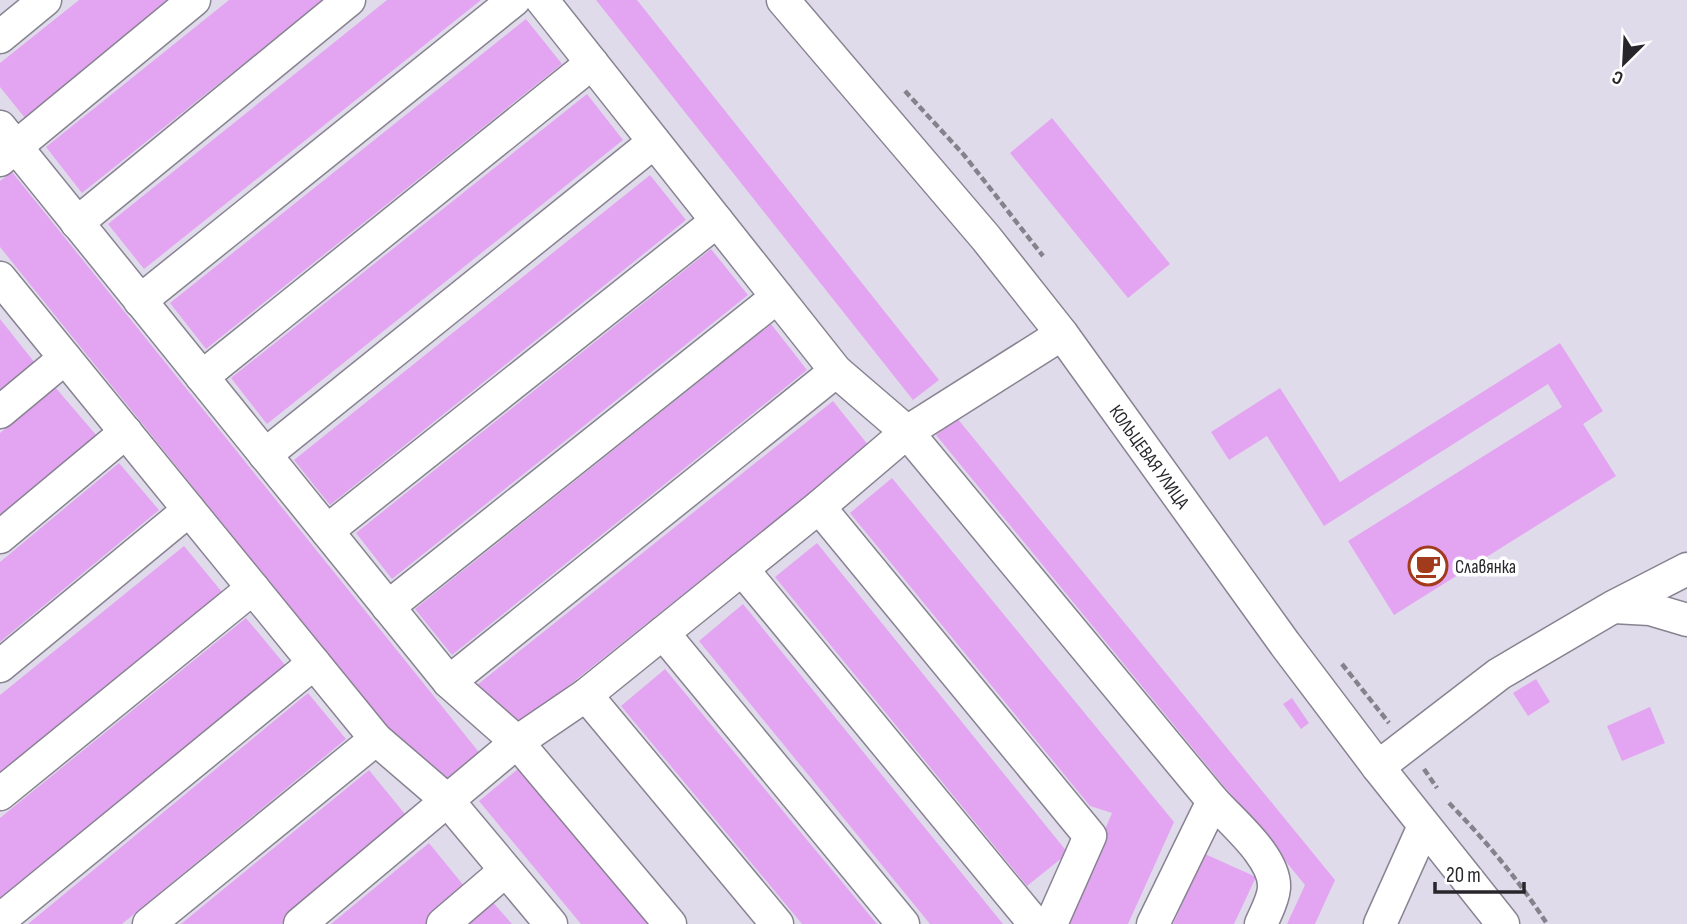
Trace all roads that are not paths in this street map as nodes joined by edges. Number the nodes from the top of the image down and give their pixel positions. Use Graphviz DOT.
graph roads {
  1 [pos="45,0"];
  2 [pos="194,0"];
  3 [pos="349,0"];
  4 [pos="514,0"];
  5 [pos="542,0"];
  6 [pos="783,0"];
  7 [pos="0,37"];
  8 [pos="592,63"];
  9 [pos="654,142"];
  10 [pos="5,145"];
  11 [pos="717,221"];
  12 [pos="77,223"];
  13 [pos="1,281"];
  14 [pos="777,297"];
  15 [pos="140,301"];
  16 [pos="1062,334"];
  17 [pos="65,358"];
  18 [pos="836,371"];
  19 [pos="202,377"];
  20 [pos="0,412"];
  21 [pos="126,432"];
  22 [pos="907,432"];
  23 [pos="265,455"];
  24 [pos="819,507"];
  25 [pos="189,510"];
  26 [pos="327,531"];
  27 [pos="0,537"];
  28 [pos="742,569"];
  29 [pos="1687,569"];
  30 [pos="253,588"];
  31 [pos="388,607"];
  32 [pos="1613,607"];
  33 [pos="1687,620"];
  34 [pos="663,633"];
  35 [pos="314,663"];
  36 [pos="0,666"];
  37 [pos="449,682"];
  38 [pos="586,695"];
  39 [pos="376,739"];
  40 [pos="517,742"];
  41 [pos="1378,767"];
  42 [pos="0,794"];
  43 [pos="448,801"];
  44 [pos="1213,801"];
  45 [pos="1424,827"];
  46 [pos="505,871"];
  47 [pos="0,920"];
  48 [pos="149,924"];
  49 [pos="300,924"];
  50 [pos="443,924"];
  51 [pos="551,924"];
  52 [pos="670,924"];
  53 [pos="777,924"];
  54 [pos="903,924"];
  55 [pos="1035,924"];
  56 [pos="1051,924"];
  57 [pos="1153,924"];
  58 [pos="1261,924"];
  59 [pos="1380,924"];
  60 [pos="1503,924"];
  1 -- 7 [label="street"];
  2 -- 10 [label="street"];
  3 -- 12 [label="street"];
  4 -- 15 [label="street"];
  5 -- 8 [label="street"];
  6 -- 16 [label="street, КОЛЬЦЕВАЯ УЛИЦА"];
  8 -- 9 [label="street"];
  8 -- 19 [label="street"];
  9 -- 11 [label="street"];
  9 -- 23 [label="street"];
  10 -- 12 [label="street"];
  11 -- 14 [label="street"];
  11 -- 26 [label="street"];
  12 -- 15 [label="street"];
  13 -- 17 [label="street"];
  14 -- 18 [label="street"];
  14 -- 31 [label="street"];
  15 -- 19 [label="street"];
  16 -- 22 [label="street"];
  16 -- 41 [label="street, КОЛЬЦЕВАЯ УЛИЦА"];
  17 -- 20 [label="street"];
  17 -- 21 [label="street"];
  18 -- 22 [label="street"];
  18 -- 37 [label="street"];
  19 -- 23 [label="street"];
  21 -- 25 [label="street"];
  21 -- 27 [label="street"];
  22 -- 24 [label="street"];
  22 -- 44 [label="street"];
  23 -- 26 [label="street"];
  24 -- 28 [label="street"];
  24 -- 56 [label="street"];
  25 -- 30 [label="street"];
  25 -- 36 [label="street"];
  26 -- 31 [label="street"];
  28 -- 34 [label="street"];
  28 -- 55 [label="street"];
  29 -- 32 [label="street"];
  30 -- 35 [label="street"];
  30 -- 42 [label="street"];
  31 -- 37 [label="street"];
  32 -- 33 [label="street"];
  32 -- 41 [label="street"];
  34 -- 38 [label="street"];
  34 -- 54 [label="street"];
  35 -- 39 [label="street"];
  35 -- 47 [label="street"];
  37 -- 40 [label="street"];
  38 -- 40 [label="street"];
  38 -- 53 [label="street"];
  39 -- 43 [label="street"];
  39 -- 48 [label="street"];
  40 -- 43 [label="street"];
  40 -- 52 [label="street"];
  41 -- 45 [label="street, КОЛЬЦЕВАЯ УЛИЦА"];
  43 -- 46 [label="street"];
  43 -- 49 [label="street"];
  44 -- 57 [label="street"];
  44 -- 58 [label="street"];
  45 -- 59 [label="street"];
  45 -- 60 [label="street, КОЛЬЦЕВАЯ УЛИЦА"];
  46 -- 50 [label="street"];
  46 -- 51 [label="street"];
}
